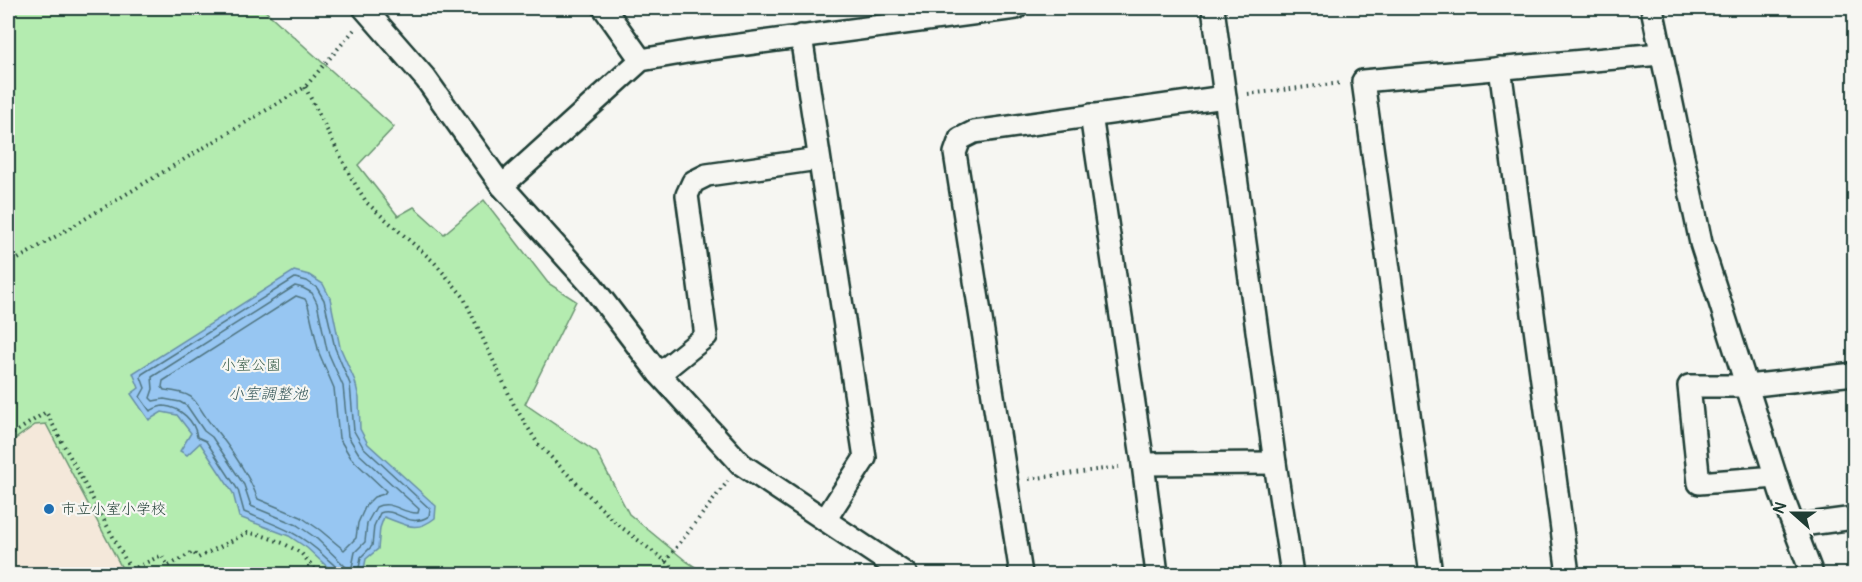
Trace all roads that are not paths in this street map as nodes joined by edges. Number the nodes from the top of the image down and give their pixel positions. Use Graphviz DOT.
graph roads {
  1 [pos="604,8"];
  2 [pos="1016,8"];
  3 [pos="1212,8"];
  4 [pos="1652,8"];
  5 [pos="366,10"];
  6 [pos="801,36"];
  7 [pos="1660,54"];
  8 [pos="640,60"];
  9 [pos="1500,68"];
  10 [pos="1224,97"];
  11 [pos="1091,115"];
  12 [pos="818,159"];
  13 [pos="502,186"];
  14 [pos="659,374"];
  15 [pos="1854,374"];
  16 [pos="1747,386"];
  17 [pos="1275,463"];
  18 [pos="1143,464"];
  19 [pos="1776,477"];
  20 [pos="1854,518"];
  21 [pos="825,520"];
  22 [pos="1794,526"];
  23 [pos="906,574"];
  24 [pos="1021,574"];
  25 [pos="1157,574"];
  26 [pos="1292,574"];
  27 [pos="1431,574"];
  28 [pos="1568,574"];
  29 [pos="1812,574"];
  1 -- 8 [label="street"];
  2 -- 6 [label="street"];
  3 -- 10 [label="street"];
  4 -- 7 [label="street"];
  5 -- 13 [label="street"];
  6 -- 8 [label="street"];
  6 -- 12 [label="street"];
  7 -- 9 [label="street"];
  7 -- 16 [label="street"];
  8 -- 13 [label="street"];
  9 -- 27 [label="street"];
  9 -- 28 [label="street"];
  10 -- 11 [label="street"];
  10 -- 17 [label="street"];
  11 -- 18 [label="street"];
  11 -- 24 [label="street"];
  12 -- 14 [label="street"];
  12 -- 21 [label="street"];
  13 -- 14 [label="street"];
  14 -- 21 [label="street"];
  15 -- 16 [label="street"];
  16 -- 19 [label="street"];
  16 -- 19 [label="street"];
  17 -- 18 [label="street"];
  17 -- 26 [label="street"];
  18 -- 25 [label="street"];
  19 -- 22 [label="street"];
  20 -- 22 [label="street"];
  21 -- 23 [label="street"];
  22 -- 29 [label="street"];
}
